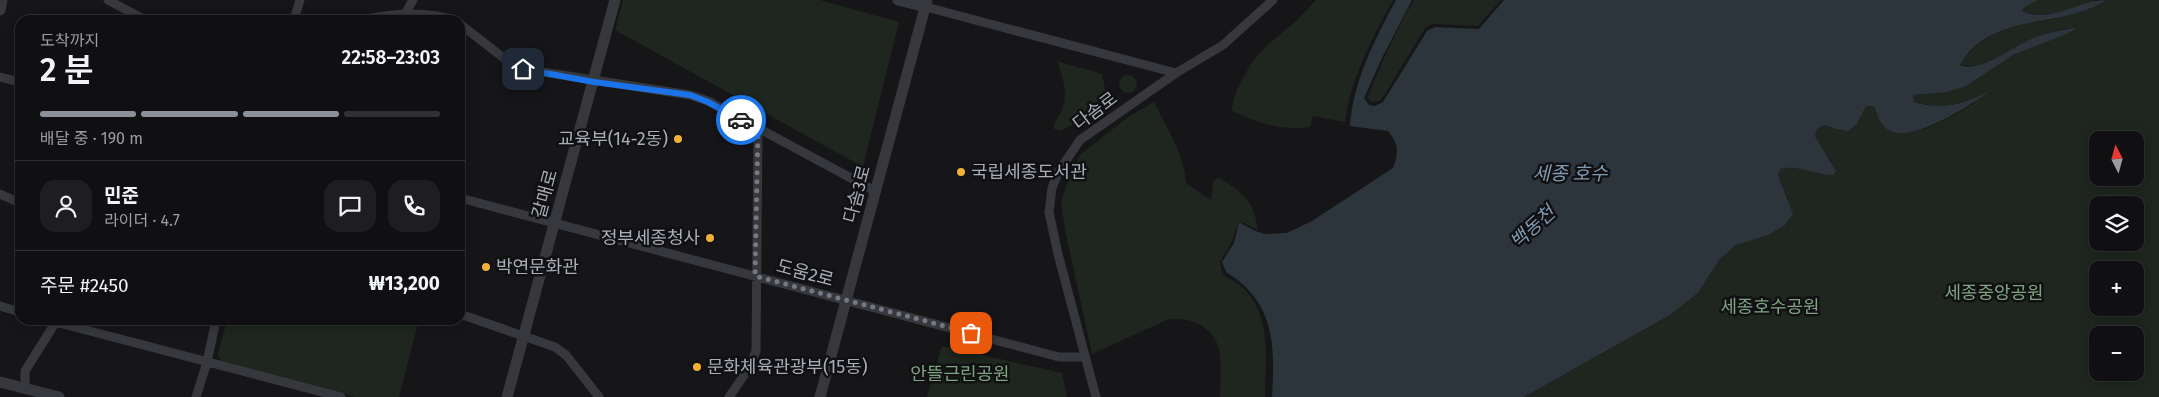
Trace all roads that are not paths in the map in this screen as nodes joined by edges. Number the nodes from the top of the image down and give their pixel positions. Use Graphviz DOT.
graph roads {
  1 [pos="2,0"];
  2 [pos="108,0"];
  3 [pos="300,0"];
  4 [pos="413,0"];
  5 [pos="614,0"];
  6 [pos="898,0"];
  7 [pos="1273,0"];
  8 [pos="926,4"];
  9 [pos="0,10"];
  10 [pos="406,12"];
  11 [pos="136,15"];
  12 [pos="296,15"];
  13 [pos="389,15"];
  14 [pos="436,15"];
  15 [pos="465,28"];
  16 [pos="1176,73"];
  17 [pos="0,77"];
  18 [pos="15,81"];
  19 [pos="594,82"];
  20 [pos="758,129"];
  21 [pos="875,192"];
  22 [pos="0,194"];
  23 [pos="465,199"];
  24 [pos="15,201"];
  25 [pos="556,224"];
  26 [pos="755,276"];
  27 [pos="846,300"];
  28 [pos="0,306"];
  29 [pos="15,310"];
  30 [pos="465,316"];
  31 [pos="51,325"];
  32 [pos="68,325"];
  33 [pos="215,325"];
  34 [pos="525,336"];
  35 [pos="1085,357"];
  36 [pos="207,362"];
  37 [pos="0,382"];
  38 [pos="25,388"];
  39 [pos="59,397"];
  40 [pos="196,397"];
  41 [pos="341,397"];
  42 [pos="507,397"];
  43 [pos="598,397"];
  44 [pos="729,397"];
  45 [pos="820,397"];
  46 [pos="1096,397"];
  1 -- 9 [label="street"];
  2 -- 11 [label="street"];
  3 -- 12 [label="street"];
  4 -- 10 [label="street"];
  5 -- 19 [label="street, 갈매로"];
  6 -- 8 [label="street"];
  7 -- 16 [label="street, 다솜로"];
  8 -- 16 [label="street"];
  8 -- 21 [label="street, 다솜3로"];
  10 -- 13 [label="street"];
  10 -- 14 [label="street"];
  15 -- 19 [label="street"];
  16 -- 35 [label="street, 다솜로"];
  17 -- 18 [label="street"];
  19 -- 20 [label="street"];
  19 -- 25 [label="street, 갈매로"];
  20 -- 21 [label="street"];
  20 -- 26 [label="street"];
  21 -- 27 [label="street, 다솜3로"];
  22 -- 24 [label="street"];
  23 -- 25 [label="street, 도움2로"];
  25 -- 26 [label="street, 도움2로"];
  25 -- 34 [label="street, 갈매로"];
  26 -- 27 [label="street, 도움2로"];
  26 -- 44 [label="street"];
  27 -- 35 [label="street, 도움2로"];
  27 -- 45 [label="street, 다솜3로"];
  28 -- 29 [label="street"];
  30 -- 34 [label="street"];
  31 -- 38 [label="street"];
  32 -- 36 [label="street"];
  33 -- 36 [label="street"];
  34 -- 42 [label="street, 갈매로"];
  34 -- 43 [label="street"];
  35 -- 46 [label="street, 다솜로"];
  36 -- 40 [label="street"];
  36 -- 41 [label="street"];
  37 -- 38 [label="street"];
  38 -- 39 [label="street"];
}
